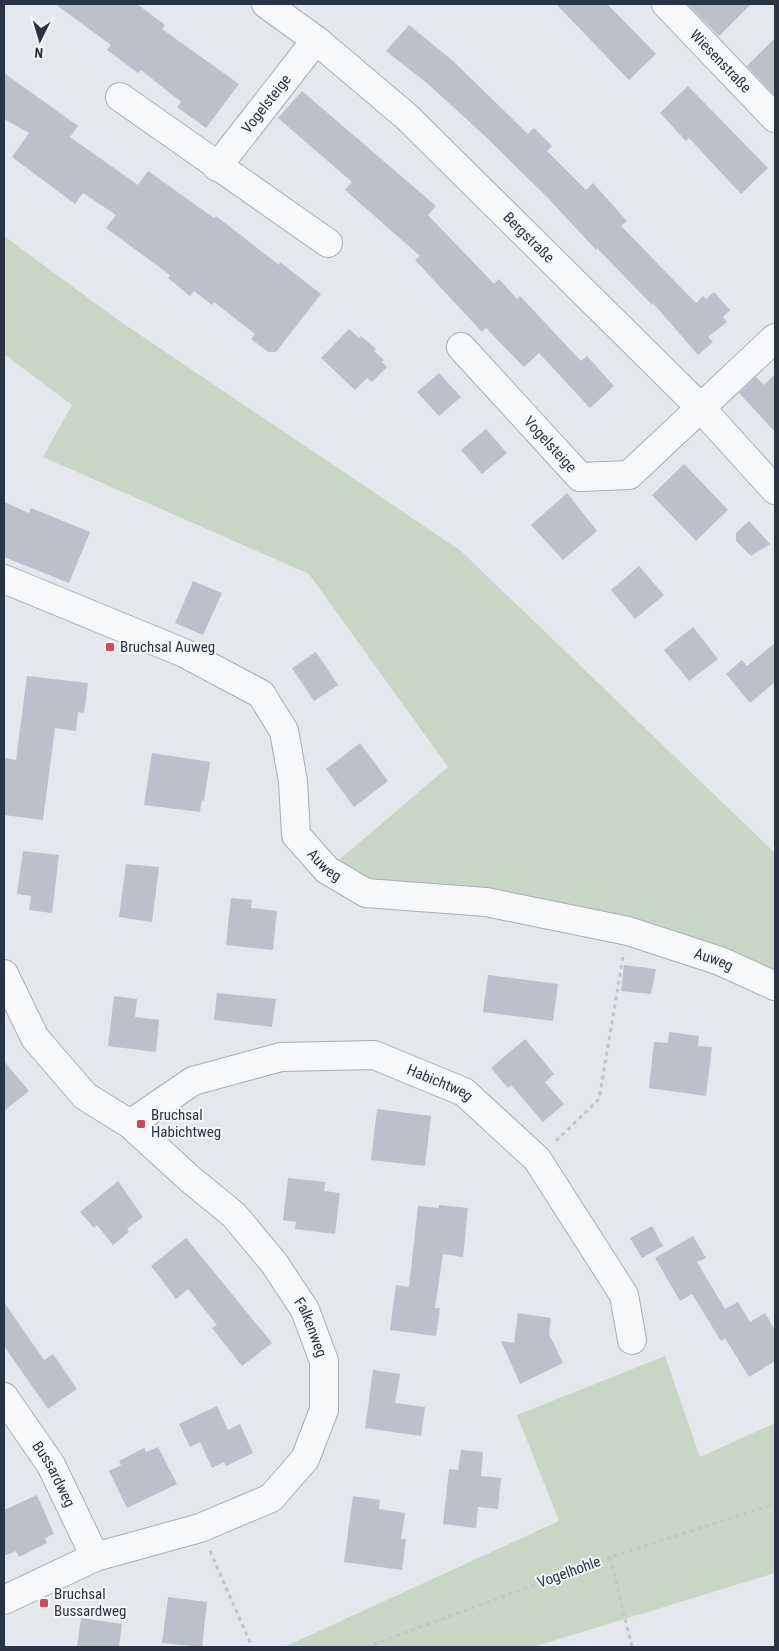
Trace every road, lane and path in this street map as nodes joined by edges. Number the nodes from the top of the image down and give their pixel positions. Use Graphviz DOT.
graph roads {
  1 [pos="266,4"];
  2 [pos="666,4"];
  3 [pos="316,40"];
  4 [pos="120,97"];
  5 [pos="775,118"];
  6 [pos="217,167"];
  7 [pos="328,243"];
  8 [pos="775,338"];
  9 [pos="461,347"];
  10 [pos="700,407"];
  11 [pos="775,490"];
  12 [pos="4,579"];
  13 [pos="628,931"];
  14 [pos="4,974"];
  15 [pos="775,986"];
  16 [pos="130,1124"];
  17 [pos="537,1159"];
  18 [pos="632,1340"];
  19 [pos="4,1397"];
  20 [pos="775,1504"];
  21 [pos="200,1528"];
  22 [pos="95,1557"];
  23 [pos="610,1557"];
  24 [pos="4,1600"];
  25 [pos="252,1647"];
  26 [pos="366,1647"];
  27 [pos="632,1647"];
  1 -- 3 [label="street, Bergstraße"];
  2 -- 5 [label="street, Wiesenstraße"];
  3 -- 6 [label="street, Vogelsteige"];
  3 -- 10 [label="street, Bergstraße"];
  4 -- 6 [label="street"];
  6 -- 7 [label="street"];
  8 -- 10 [label="street, Vogelsteige"];
  9 -- 10 [label="street, Vogelsteige"];
  10 -- 11 [label="street, Bergstraße"];
  12 -- 13 [label="street, Auweg"];
  13 -- 15 [label="street, Auweg"];
  13 -- 17 [label="path"];
  14 -- 16 [label="street, Falkenweg"];
  16 -- 17 [label="street, Habichtweg"];
  16 -- 21 [label="street, Falkenweg"];
  17 -- 18 [label="street, Habichtweg"];
  19 -- 22 [label="street, Bussardweg"];
  20 -- 23 [label="path, Vogelhohle"];
  21 -- 22 [label="street, Falkenweg"];
  21 -- 25 [label="path"];
  22 -- 24 [label="street, Falkenweg"];
  23 -- 26 [label="path, Vogelhohle"];
  23 -- 27 [label="path"];
}
